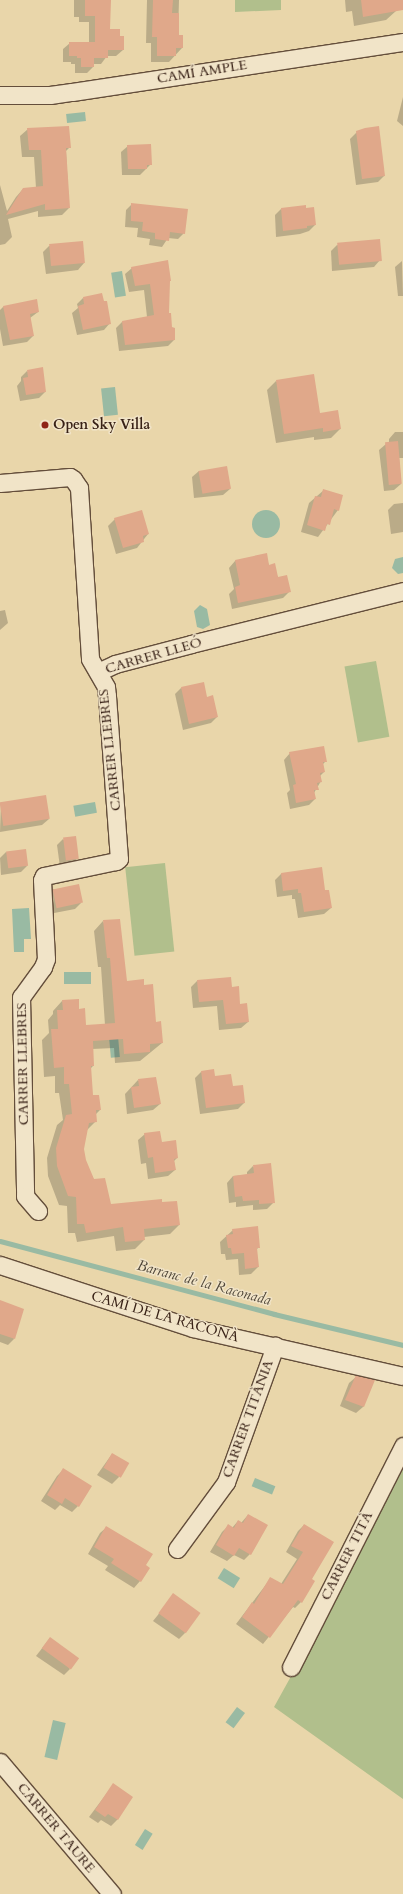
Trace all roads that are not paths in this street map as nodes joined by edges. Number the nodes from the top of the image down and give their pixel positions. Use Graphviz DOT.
graph roads {
  1 [pos="403,42"];
  2 [pos="0,95"];
  3 [pos="0,483"];
  4 [pos="403,591"];
  5 [pos="98,672"];
  6 [pos="38,1211"];
  7 [pos="0,1265"];
  8 [pos="275,1346"];
  9 [pos="403,1376"];
  10 [pos="403,1446"];
  11 [pos="178,1549"];
  12 [pos="291,1667"];
  13 [pos="0,1762"];
  14 [pos="112,1894"];
  1 -- 2 [label="street, CAMÍ AMPLE"];
  3 -- 5 [label="street, CARRER LLEÓ"];
  4 -- 5 [label="street, CARRER LLEÓ"];
  5 -- 6 [label="street, CARRER LLEBRES"];
  7 -- 8 [label="street, CAMÍ DE LA RACONÀ"];
  8 -- 9 [label="street, CAMÍ DE LA RACONÀ"];
  8 -- 11 [label="street, CARRER TITÀNIA"];
  10 -- 12 [label="street, CARRER TITÀ"];
  13 -- 14 [label="street, CARRER TAURE"];
}
